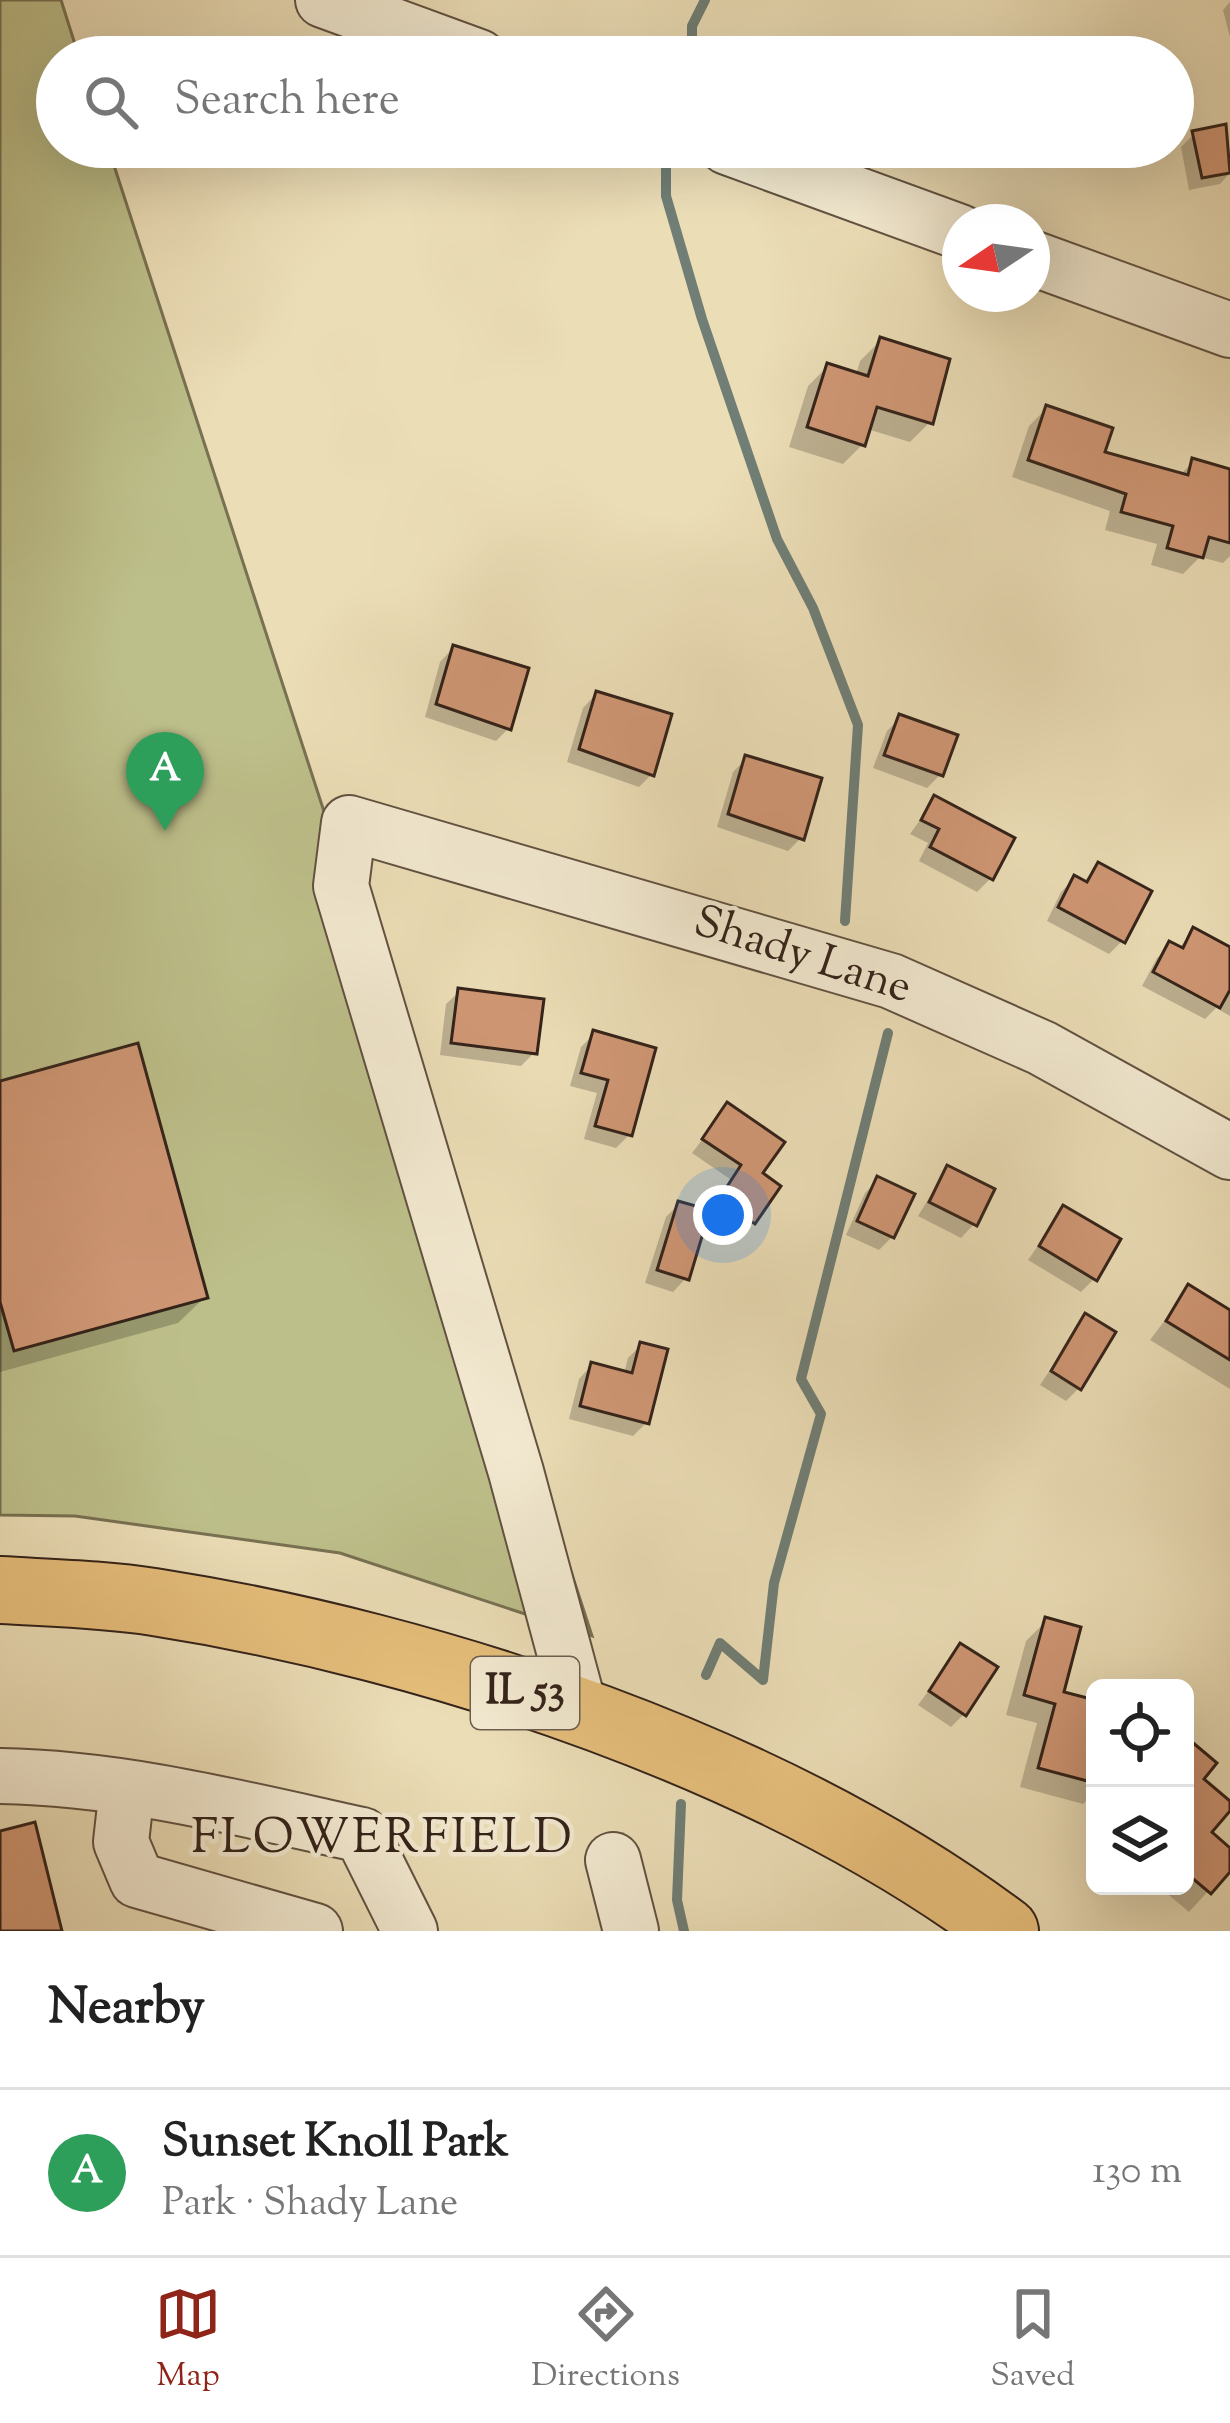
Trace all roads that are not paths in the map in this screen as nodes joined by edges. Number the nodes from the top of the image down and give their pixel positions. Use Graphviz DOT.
graph roads {
  1 [pos="323,0"];
  2 [pos="422,36"];
  3 [pos="785,168"];
  4 [pos="942,225"];
  5 [pos="1050,265"];
  6 [pos="1230,330"];
  7 [pos="1230,1152"];
  8 [pos="0,1589"];
  9 [pos="580,1710"];
  10 [pos="0,1776"];
  11 [pos="127,1788"];
  12 [pos="613,1860"];
  13 [pos="394,1927"];
  14 [pos="314,1931"];
  15 [pos="631,1931"];
  16 [pos="1005,1931"];
  1 -- 2 [label="street"];
  3 -- 4 [label="street"];
  5 -- 6 [label="street"];
  7 -- 9 [label="street, Shady Lane"];
  8 -- 9 [label="main road, IL 53"];
  9 -- 16 [label="main road, IL 53"];
  10 -- 11 [label="street"];
  11 -- 13 [label="street"];
  11 -- 14 [label="street"];
  12 -- 15 [label="street"];
}
